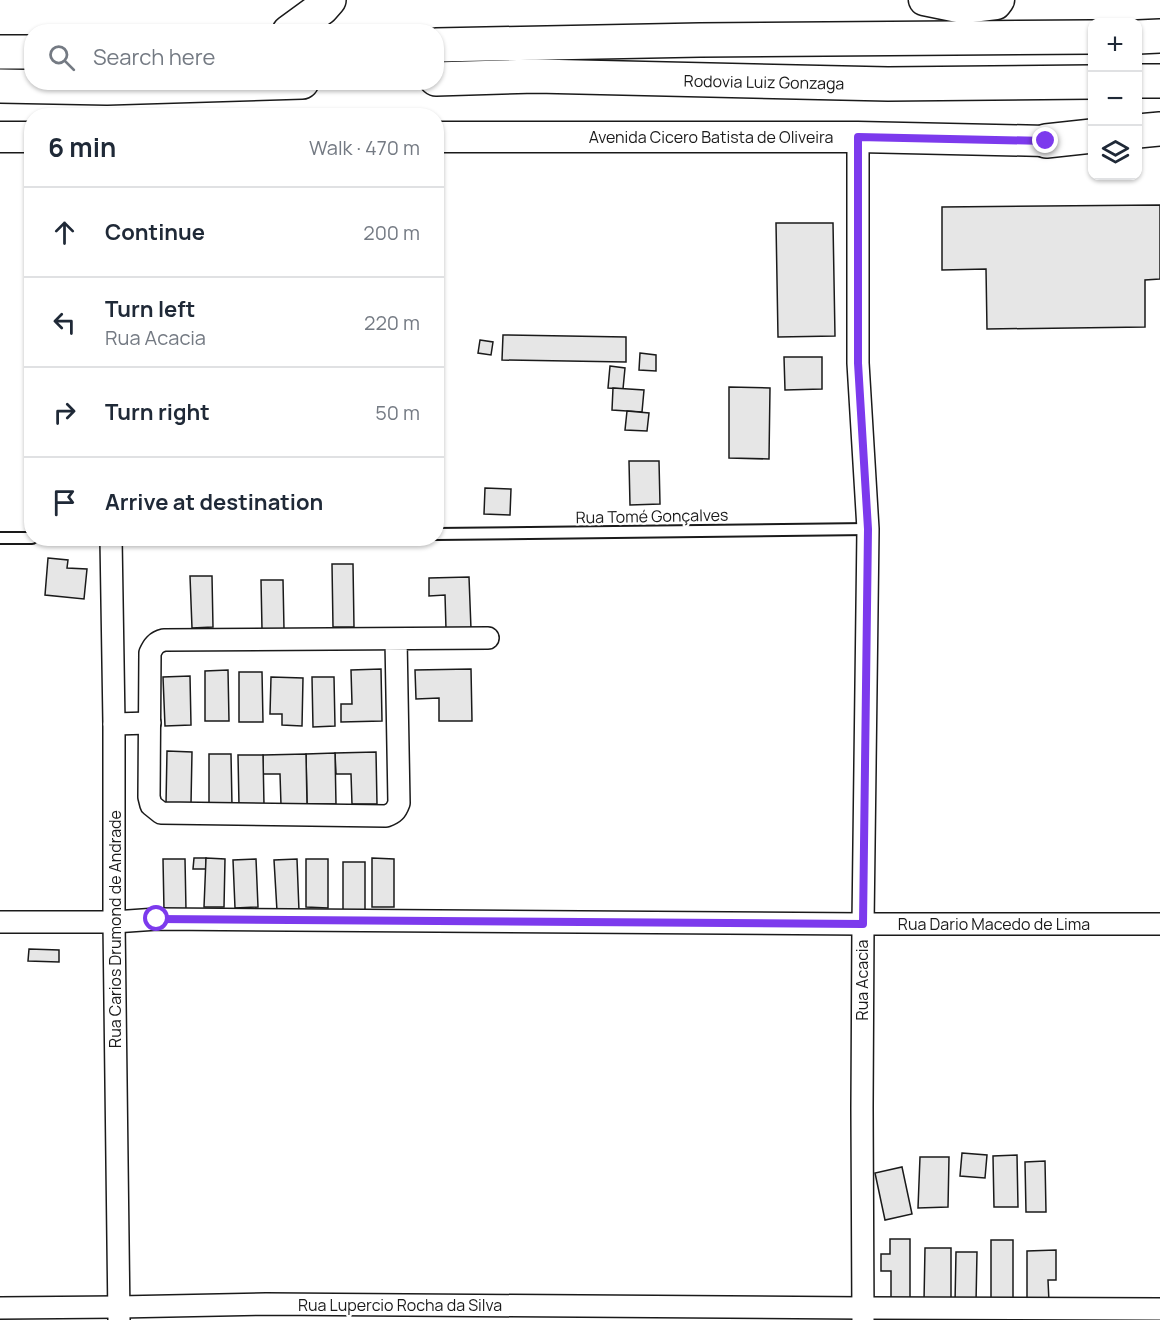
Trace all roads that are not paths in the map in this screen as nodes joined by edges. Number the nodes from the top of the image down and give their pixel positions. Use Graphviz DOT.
graph roads {
  1 [pos="329,0"];
  2 [pos="924,0"];
  3 [pos="999,0"];
  4 [pos="300,24"];
  5 [pos="1160,36"];
  6 [pos="1088,37"];
  7 [pos="1142,37"];
  8 [pos="444,45"];
  9 [pos="0,52"];
  10 [pos="24,52"];
  11 [pos="444,79"];
  12 [pos="1142,81"];
  13 [pos="1160,81"];
  14 [pos="1088,82"];
  15 [pos="0,86"];
  16 [pos="24,86"];
  17 [pos="1160,129"];
  18 [pos="1142,131"];
  19 [pos="1088,136"];
  20 [pos="0,137"];
  21 [pos="24,137"];
  22 [pos="444,137"];
  23 [pos="858,137"];
  24 [pos="1046,141"];
  25 [pos="1088,142"];
  26 [pos="1142,144"];
  27 [pos="1160,144"];
  28 [pos="868,529"];
  29 [pos="444,534"];
  30 [pos="0,538"];
  31 [pos="24,538"];
  32 [pos="111,546"];
  33 [pos="488,638"];
  34 [pos="396,639"];
  35 [pos="150,723"];
  36 [pos="114,724"];
  37 [pos="0,922"];
  38 [pos="114,922"];
  39 [pos="863,924"];
  40 [pos="1160,924"];
  41 [pos="0,1308"];
  42 [pos="1160,1309"];
  43 [pos="119,1314"];
  44 [pos="863,1314"];
  1 -- 4 [label="highway"];
  2 -- 3 [label="main road"];
  5 -- 7 [label="highway"];
  6 -- 8 [label="highway"];
  9 -- 10 [label="highway"];
  11 -- 14 [label="highway, Rodovia Luiz Gonzaga"];
  12 -- 13 [label="highway"];
  15 -- 16 [label="highway"];
  17 -- 18 [label="highway"];
  19 -- 24 [label="highway"];
  20 -- 21 [label="main road"];
  22 -- 23 [label="main road, Avenida Cicero Batista de Oliveira"];
  23 -- 24 [label="main road, Avenida Cicero Batista de Oliveira"];
  23 -- 28 [label="street, Rua Acacia"];
  24 -- 25 [label="street, Avenida Cicero Batista de Oliveira"];
  26 -- 27 [label="street"];
  28 -- 29 [label="lane, Rua Tomé Gonçalves"];
  28 -- 39 [label="street, Rua Acacia"];
  30 -- 31 [label="lane"];
  32 -- 36 [label="street, Rua Carios Drumond de Andrade"];
  33 -- 34 [label="street"];
  34 -- 35 [label="street"];
  34 -- 35 [label="street"];
  35 -- 36 [label="street"];
  36 -- 38 [label="street, Rua Carios Drumond de Andrade"];
  37 -- 38 [label="street, Rua Dario Macedo de Lima"];
  38 -- 39 [label="street, Rua Dario Macedo de Lima"];
  38 -- 43 [label="street, Rua Carios Drumond de Andrade"];
  39 -- 40 [label="street, Rua Dario Macedo de Lima"];
  39 -- 44 [label="street, Rua Acacia"];
  41 -- 43 [label="street, Rua Lupercio Rocha da Silva"];
  42 -- 44 [label="street, Rua Lupercio Rocha da Silva"];
  43 -- 44 [label="street, Rua Lupercio Rocha da Silva"];
}
